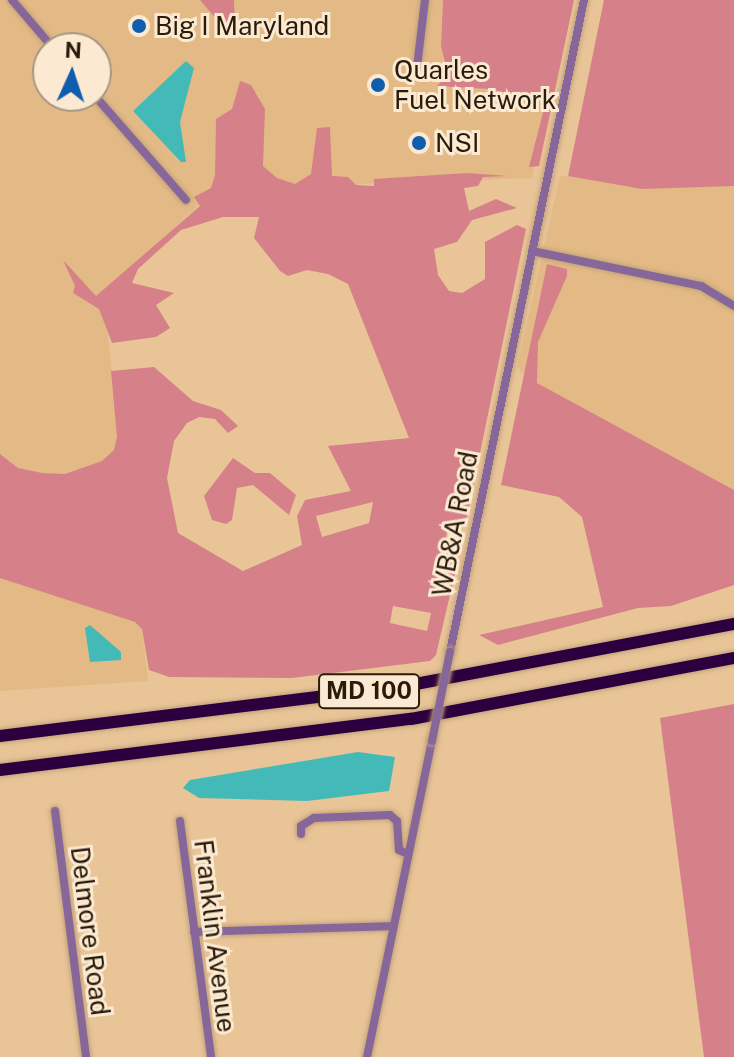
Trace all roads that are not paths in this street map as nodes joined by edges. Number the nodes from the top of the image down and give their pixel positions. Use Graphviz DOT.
graph roads {
  1 [pos="12,0"];
  2 [pos="425,0"];
  3 [pos="584,0"];
  4 [pos="39,32"];
  5 [pos="417,67"];
  6 [pos="109,112"];
  7 [pos="186,200"];
  8 [pos="532,251"];
  9 [pos="734,306"];
  10 [pos="734,624"];
  11 [pos="734,658"];
  12 [pos="0,736"];
  13 [pos="0,770"];
  14 [pos="55,811"];
  15 [pos="180,821"];
  16 [pos="301,834"];
  17 [pos="408,854"];
  18 [pos="393,926"];
  19 [pos="194,932"];
  20 [pos="86,1057"];
  21 [pos="211,1057"];
  22 [pos="367,1057"];
  1 -- 4 [label="street"];
  2 -- 5 [label="street"];
  3 -- 8 [label="street, WB&A Road"];
  6 -- 7 [label="street"];
  8 -- 9 [label="street"];
  8 -- 17 [label="street, WB&A Road, bridge"];
  10 -- 12 [label="highway, MD 100"];
  11 -- 13 [label="highway, MD 100"];
  14 -- 20 [label="street, Delmore Road"];
  15 -- 19 [label="street, Franklin Avenue"];
  16 -- 17 [label="street"];
  17 -- 18 [label="street, WB&A Road"];
  18 -- 19 [label="street"];
  18 -- 22 [label="street, WB&A Road"];
  19 -- 21 [label="street, Franklin Avenue"];
}
